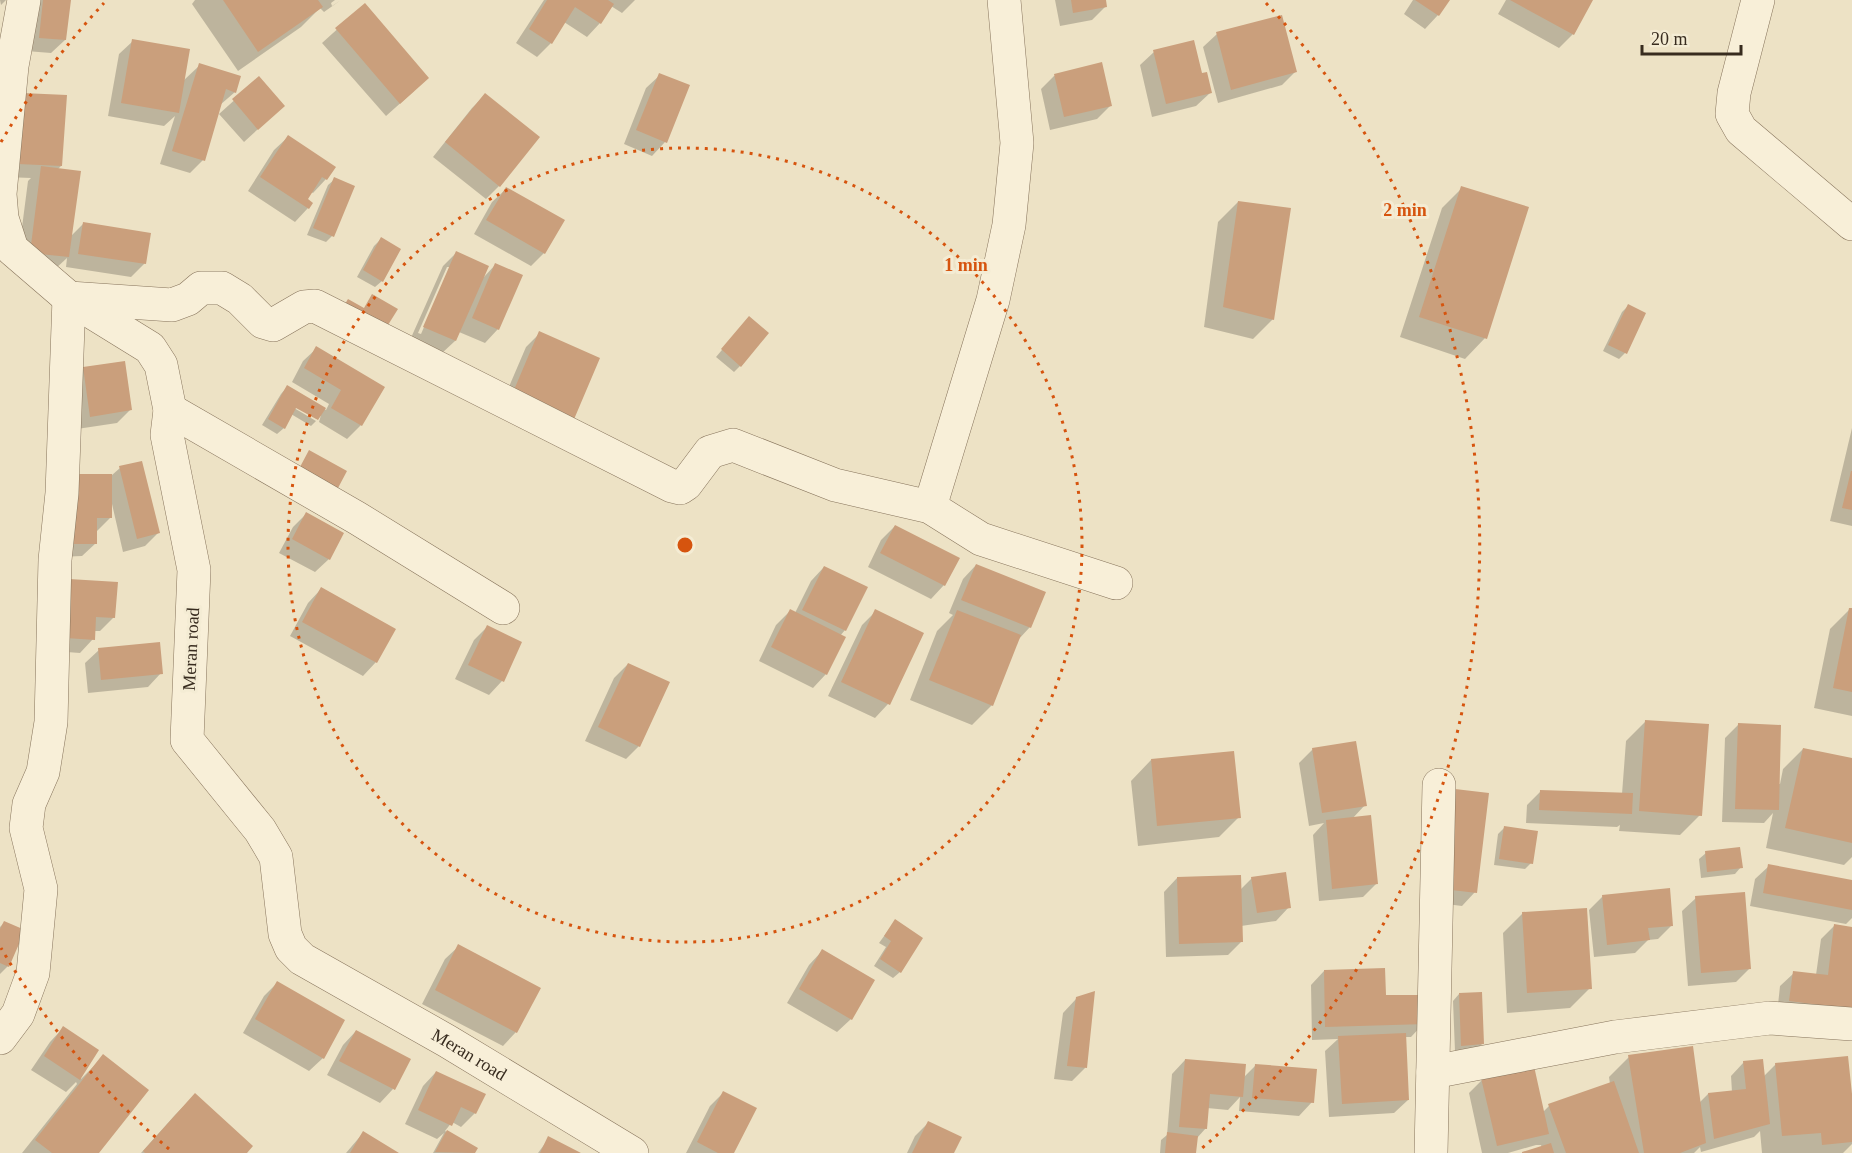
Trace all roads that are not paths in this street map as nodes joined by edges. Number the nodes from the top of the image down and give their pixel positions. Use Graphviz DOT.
graph roads {
  1 [pos="24,0"];
  2 [pos="1004,0"];
  3 [pos="1758,0"];
  4 [pos="1852,224"];
  5 [pos="69,298"];
  6 [pos="170,410"];
  7 [pos="930,507"];
  8 [pos="1116,584"];
  9 [pos="503,608"];
  10 [pos="1439,785"];
  11 [pos="13,826"];
  12 [pos="1852,1024"];
  13 [pos="0,1038"];
  14 [pos="1433,1072"];
  15 [pos="633,1153"];
  16 [pos="1431,1153"];
  1 -- 5 [label="street, Meran road"];
  2 -- 7 [label="street"];
  3 -- 4 [label="street"];
  5 -- 6 [label="street, Meran road"];
  5 -- 7 [label="street"];
  5 -- 11 [label="street"];
  6 -- 9 [label="street"];
  6 -- 15 [label="street, Meran road"];
  7 -- 8 [label="street"];
  10 -- 14 [label="street"];
  11 -- 13 [label="street"];
  12 -- 14 [label="street"];
  14 -- 16 [label="street"];
}
